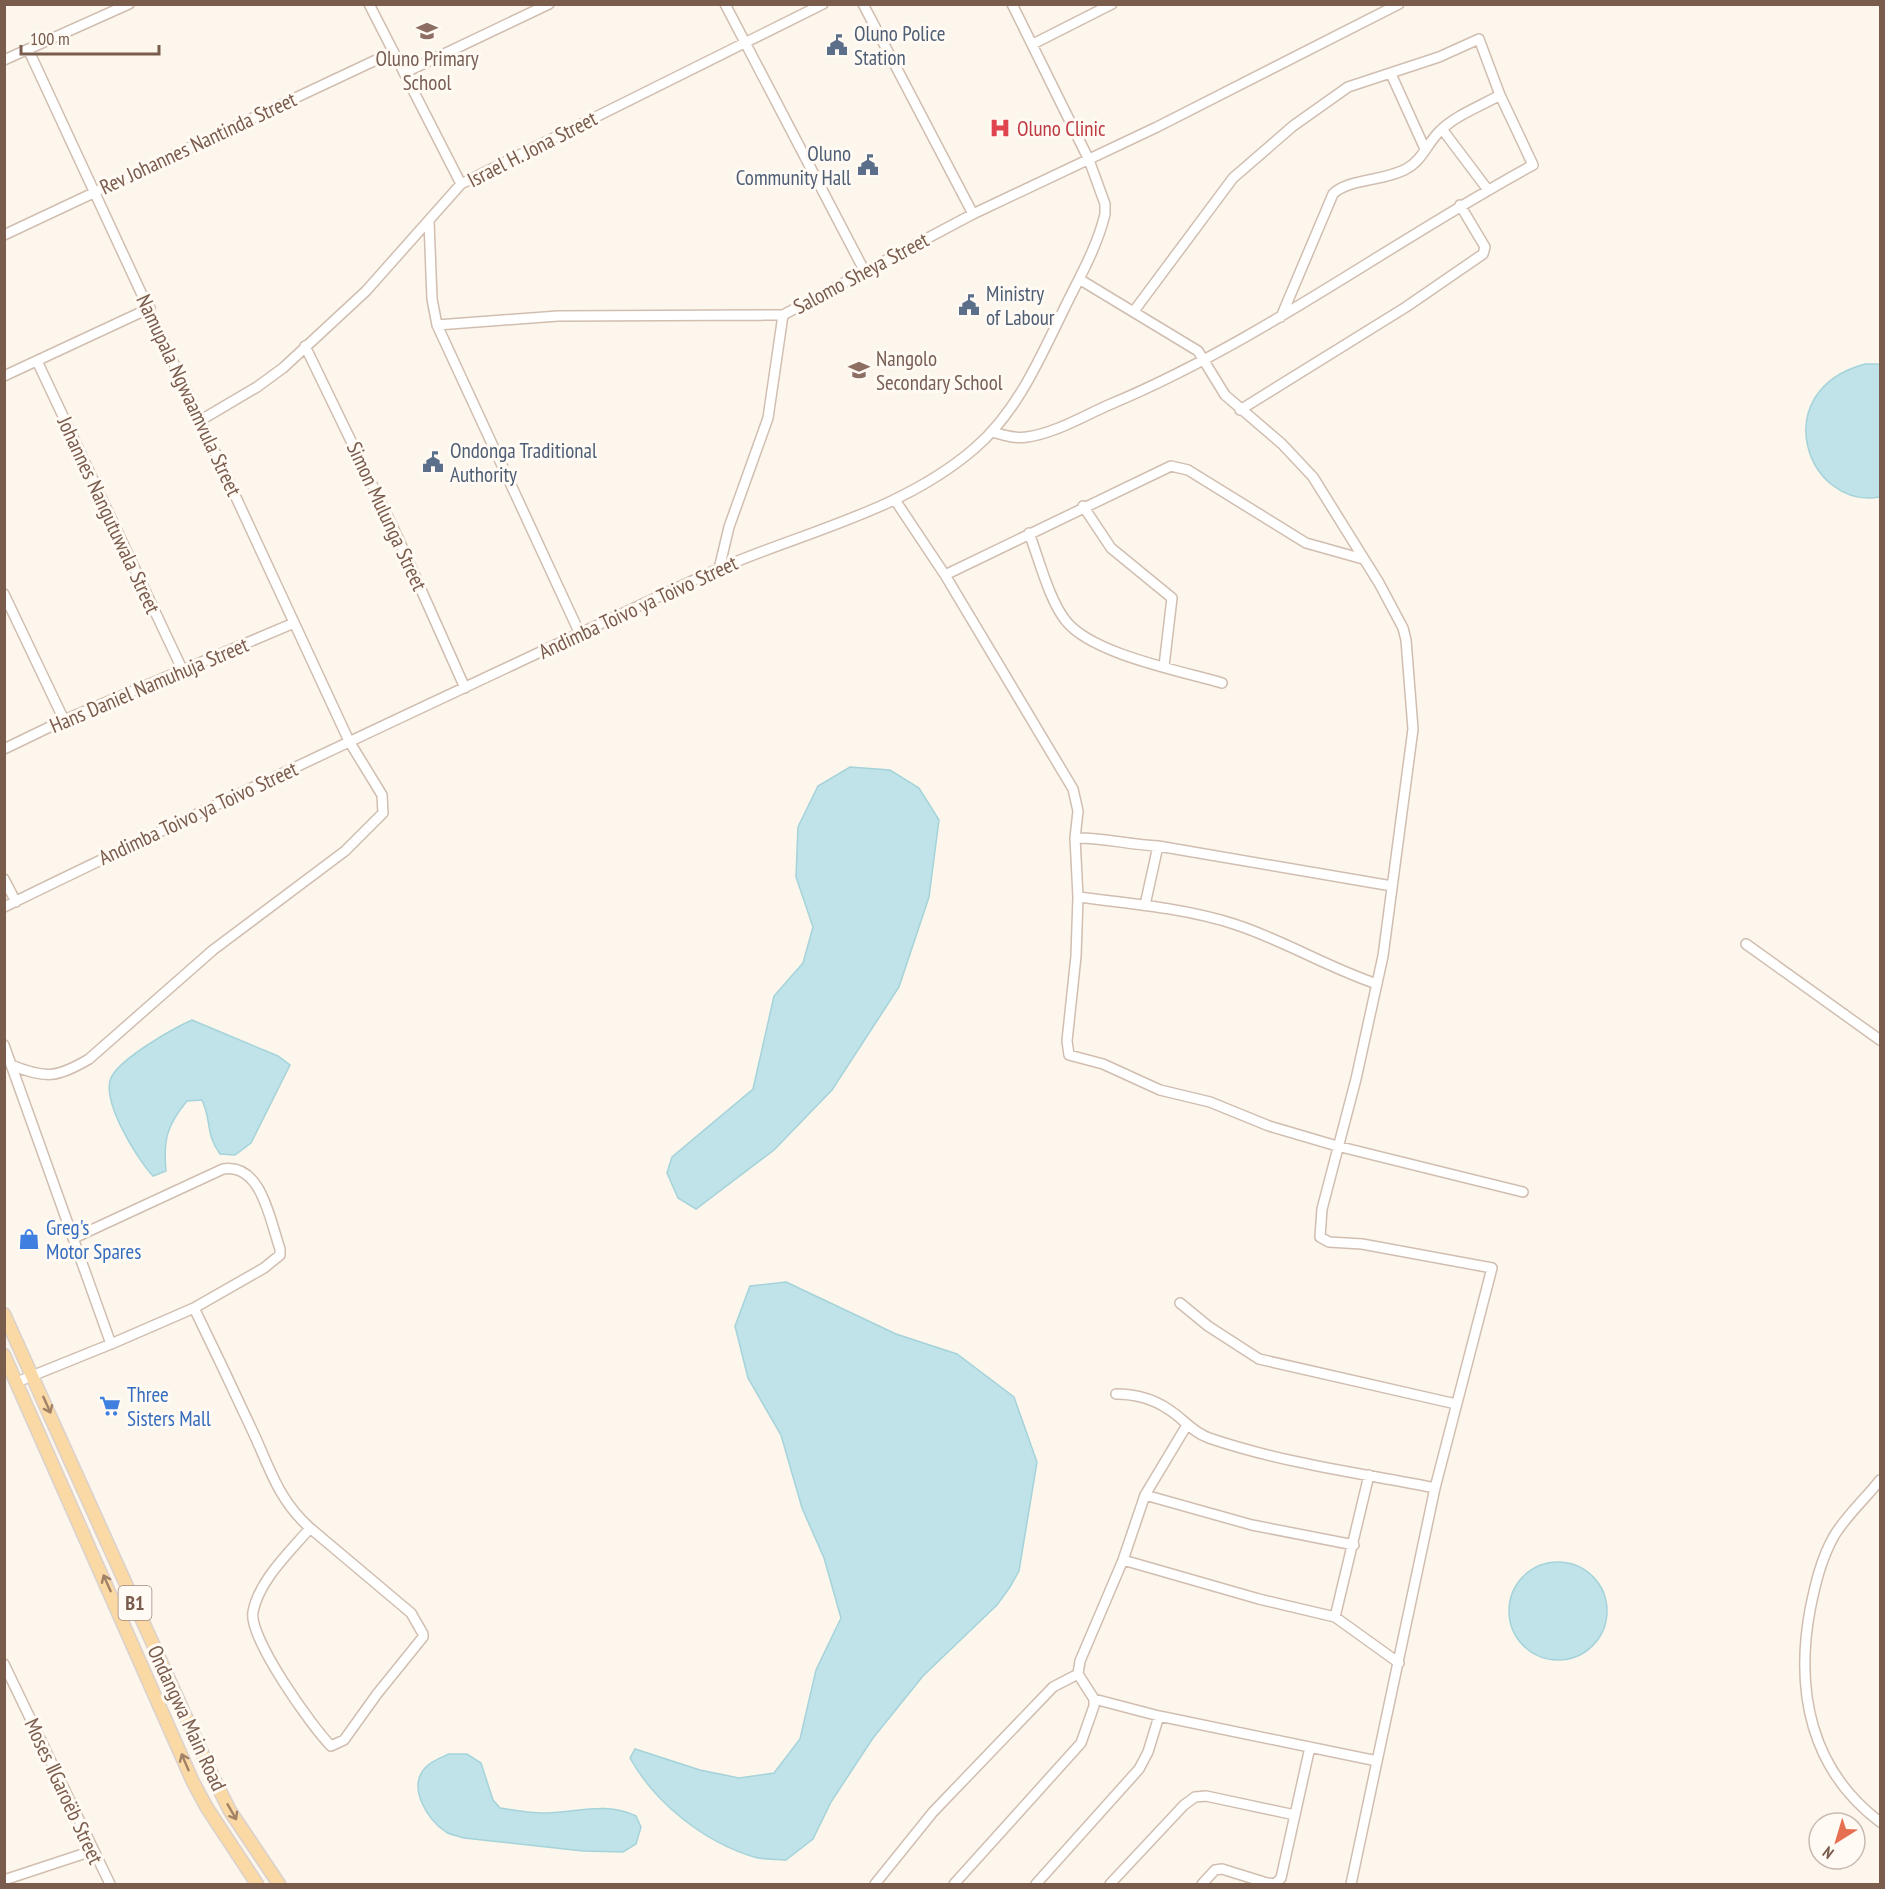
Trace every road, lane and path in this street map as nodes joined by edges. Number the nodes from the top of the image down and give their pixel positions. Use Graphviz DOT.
graph roads {
  1 [pos="129,4"];
  2 [pos="369,4"];
  3 [pos="549,4"];
  4 [pos="725,4"];
  5 [pos="823,4"];
  6 [pos="863,4"];
  7 [pos="1012,4"];
  8 [pos="1112,4"];
  9 [pos="1399,4"];
  10 [pos="746,43"];
  11 [pos="1033,44"];
  12 [pos="28,49"];
  13 [pos="393,52"];
  14 [pos="4,60"];
  15 [pos="404,73"];
  16 [pos="1391,74"];
  17 [pos="1500,95"];
  18 [pos="1442,129"];
  19 [pos="1425,149"];
  20 [pos="1089,160"];
  21 [pos="461,184"];
  22 [pos="1488,190"];
  23 [pos="94,192"];
  24 [pos="1460,205"];
  25 [pos="973,214"];
  26 [pos="429,221"];
  27 [pos="4,235"];
  28 [pos="866,272"];
  29 [pos="1079,279"];
  30 [pos="150,308"];
  31 [pos="1134,311"];
  32 [pos="783,315"];
  33 [pos="1281,317"];
  34 [pos="437,325"];
  35 [pos="305,346"];
  36 [pos="1204,360"];
  37 [pos="37,361"];
  38 [pos="4,376"];
  39 [pos="1239,410"];
  40 [pos="201,420"];
  41 [pos="992,432"];
  42 [pos="895,500"];
  43 [pos="1083,506"];
  44 [pos="1029,533"];
  45 [pos="1363,559"];
  46 [pos="719,568"];
  47 [pos="945,575"];
  48 [pos="4,594"];
  49 [pos="294,623"];
  50 [pos="580,633"];
  51 [pos="1164,666"];
  52 [pos="182,669"];
  53 [pos="1222,683"];
  54 [pos="465,688"];
  55 [pos="64,720"];
  56 [pos="349,741"];
  57 [pos="4,749"];
  58 [pos="1075,838"];
  59 [pos="1158,846"];
  60 [pos="4,879"];
  61 [pos="1392,886"];
  62 [pos="1078,897"];
  63 [pos="16,902"];
  64 [pos="1145,905"];
  65 [pos="4,907"];
  66 [pos="1746,944"];
  67 [pos="1377,984"];
  68 [pos="1881,1040"];
  69 [pos="4,1045"];
  70 [pos="11,1065"];
  71 [pos="1337,1146"];
  72 [pos="1523,1192"];
  73 [pos="74,1238"];
  74 [pos="1180,1303"];
  75 [pos="194,1308"];
  76 [pos="4,1314"];
  77 [pos="111,1344"];
  78 [pos="4,1355"];
  79 [pos="34,1376"];
  80 [pos="17,1382"];
  81 [pos="1116,1394"];
  82 [pos="1456,1404"];
  83 [pos="1187,1425"];
  84 [pos="1369,1475"];
  85 [pos="1881,1480"];
  86 [pos="1435,1488"];
  87 [pos="1145,1495"];
  88 [pos="310,1528"];
  89 [pos="1354,1545"];
  90 [pos="1124,1560"];
  91 [pos="1335,1617"];
  92 [pos="1399,1663"];
  93 [pos="4,1664"];
  94 [pos="1078,1674"];
  95 [pos="1094,1699"];
  96 [pos="1159,1716"];
  97 [pos="1310,1747"];
  98 [pos="1377,1761"];
  99 [pos="1295,1815"];
  100 [pos="1881,1822"];
  101 [pos="92,1851"];
  102 [pos="257,1853"];
  103 [pos="241,1862"];
  104 [pos="4,1880"];
  105 [pos="110,1884"];
  106 [pos="257,1884"];
  107 [pos="279,1884"];
  108 [pos="875,1884"];
  109 [pos="954,1884"];
  110 [pos="1036,1884"];
  111 [pos="1110,1884"];
  112 [pos="1202,1884"];
  113 [pos="1351,1884"];
  1 -- 12 [label="street"];
  2 -- 13 [label="street"];
  3 -- 15 [label="street"];
  4 -- 10 [label="street"];
  5 -- 10 [label="street, Israel H. Jona Street"];
  6 -- 25 [label="street"];
  7 -- 11 [label="street, Andimba Toivo ya Toivo Street"];
  8 -- 11 [label="street"];
  9 -- 20 [label="street, Salomo Sheya Street"];
  10 -- 21 [label="street, Israel H. Jona Street"];
  10 -- 28 [label="street"];
  11 -- 20 [label="street, Andimba Toivo ya Toivo Street"];
  12 -- 14 [label="street"];
  12 -- 23 [label="street, Namupala Ngwaamvula Street"];
  13 -- 15 [label="street"];
  13 -- 23 [label="street, Rev Johannes Nantinda Street"];
  15 -- 21 [label="street"];
  16 -- 17 [label="street"];
  16 -- 19 [label="street"];
  16 -- 31 [label="street"];
  17 -- 18 [label="street"];
  17 -- 22 [label="street"];
  18 -- 19 [label="street"];
  18 -- 22 [label="street"];
  19 -- 33 [label="street"];
  20 -- 25 [label="street, Salomo Sheya Street"];
  20 -- 29 [label="street, Andimba Toivo ya Toivo Street"];
  21 -- 26 [label="street, Israel H. Jona Street"];
  22 -- 24 [label="street"];
  23 -- 27 [label="street, Rev Johannes Nantinda Street"];
  23 -- 30 [label="street, Namupala Ngwaamvula Street"];
  24 -- 33 [label="street"];
  24 -- 39 [label="street"];
  25 -- 28 [label="street, Salomo Sheya Street"];
  26 -- 34 [label="street"];
  26 -- 35 [label="street, Israel H. Jona Street"];
  28 -- 32 [label="street, Salomo Sheya Street"];
  29 -- 31 [label="street"];
  29 -- 41 [label="street, Andimba Toivo ya Toivo Street"];
  30 -- 37 [label="street"];
  30 -- 40 [label="street, Namupala Ngwaamvula Street"];
  31 -- 36 [label="street"];
  32 -- 34 [label="street, Salomo Sheya Street"];
  32 -- 46 [label="street"];
  33 -- 36 [label="street"];
  34 -- 50 [label="street"];
  35 -- 40 [label="street, Israel H. Jona Street"];
  35 -- 54 [label="street, Simon Mulunga Street"];
  36 -- 39 [label="street"];
  36 -- 41 [label="street"];
  37 -- 38 [label="street"];
  37 -- 52 [label="street, Johannes Nangutuwala Street"];
  39 -- 45 [label="street"];
  40 -- 49 [label="street, Namupala Ngwaamvula Street"];
  41 -- 42 [label="street, Andimba Toivo ya Toivo Street"];
  42 -- 46 [label="street, Andimba Toivo ya Toivo Street"];
  42 -- 47 [label="street"];
  43 -- 44 [label="street"];
  43 -- 45 [label="street"];
  43 -- 51 [label="street"];
  44 -- 47 [label="street"];
  44 -- 51 [label="street"];
  45 -- 61 [label="street"];
  46 -- 50 [label="street, Andimba Toivo ya Toivo Street"];
  47 -- 58 [label="street"];
  48 -- 55 [label="street"];
  49 -- 52 [label="street, Hans Daniel Namuhuja Street"];
  49 -- 56 [label="street, Namupala Ngwaamvula Street"];
  50 -- 54 [label="street, Andimba Toivo ya Toivo Street"];
  51 -- 53 [label="street"];
  52 -- 55 [label="street, Hans Daniel Namuhuja Street"];
  54 -- 56 [label="street, Andimba Toivo ya Toivo Street"];
  55 -- 57 [label="street, Hans Daniel Namuhuja Street"];
  56 -- 63 [label="street, Andimba Toivo ya Toivo Street"];
  56 -- 70 [label="street, Namupala Ngwaamvula Street"];
  58 -- 59 [label="street"];
  58 -- 62 [label="street"];
  59 -- 61 [label="street"];
  59 -- 64 [label="street"];
  60 -- 63 [label="street"];
  61 -- 67 [label="street"];
  62 -- 64 [label="street"];
  62 -- 71 [label="street"];
  63 -- 65 [label="street, Andimba Toivo ya Toivo Street"];
  64 -- 67 [label="street"];
  66 -- 68 [label="street"];
  67 -- 71 [label="street"];
  69 -- 70 [label="street"];
  70 -- 73 [label="street"];
  71 -- 72 [label="street"];
  71 -- 82 [label="street"];
  73 -- 75 [label="street"];
  73 -- 77 [label="street"];
  74 -- 82 [label="street"];
  75 -- 77 [label="street"];
  75 -- 88 [label="street"];
  76 -- 79 [label="main road, Ondangwa Main Road / B1"];
  77 -- 79 [label="street"];
  78 -- 80 [label="main road, Ondangwa Main Road / B1"];
  79 -- 80 [label="street"];
  79 -- 102 [label="main road, Ondangwa Main Road / B1, one-way"];
  103 -- 80 [label="main road, Ondangwa Main Road / B1, one-way"];
  81 -- 83 [label="street"];
  82 -- 86 [label="street"];
  83 -- 84 [label="street"];
  83 -- 87 [label="street"];
  84 -- 86 [label="street"];
  84 -- 89 [label="street"];
  85 -- 100 [label="street"];
  86 -- 92 [label="street"];
  87 -- 89 [label="street"];
  87 -- 90 [label="street"];
  88 -- 88 [label="street"];
  89 -- 91 [label="street"];
  90 -- 91 [label="street"];
  90 -- 94 [label="street"];
  91 -- 92 [label="street"];
  92 -- 98 [label="street"];
  93 -- 101 [label="street, Moses ǁGaroëb Street"];
  94 -- 95 [label="street"];
  94 -- 108 [label="street"];
  95 -- 96 [label="street"];
  95 -- 109 [label="street"];
  96 -- 97 [label="street"];
  96 -- 110 [label="street"];
  97 -- 98 [label="street"];
  97 -- 99 [label="street"];
  98 -- 113 [label="street"];
  99 -- 111 [label="street"];
  99 -- 112 [label="street"];
  101 -- 104 [label="street"];
  101 -- 105 [label="street, Moses ǁGaroëb Street"];
  102 -- 103 [label="main road"];
  102 -- 107 [label="main road, Ondangwa Main Road / B1"];
  103 -- 106 [label="main road, Ondangwa Main Road / B1"];
}
